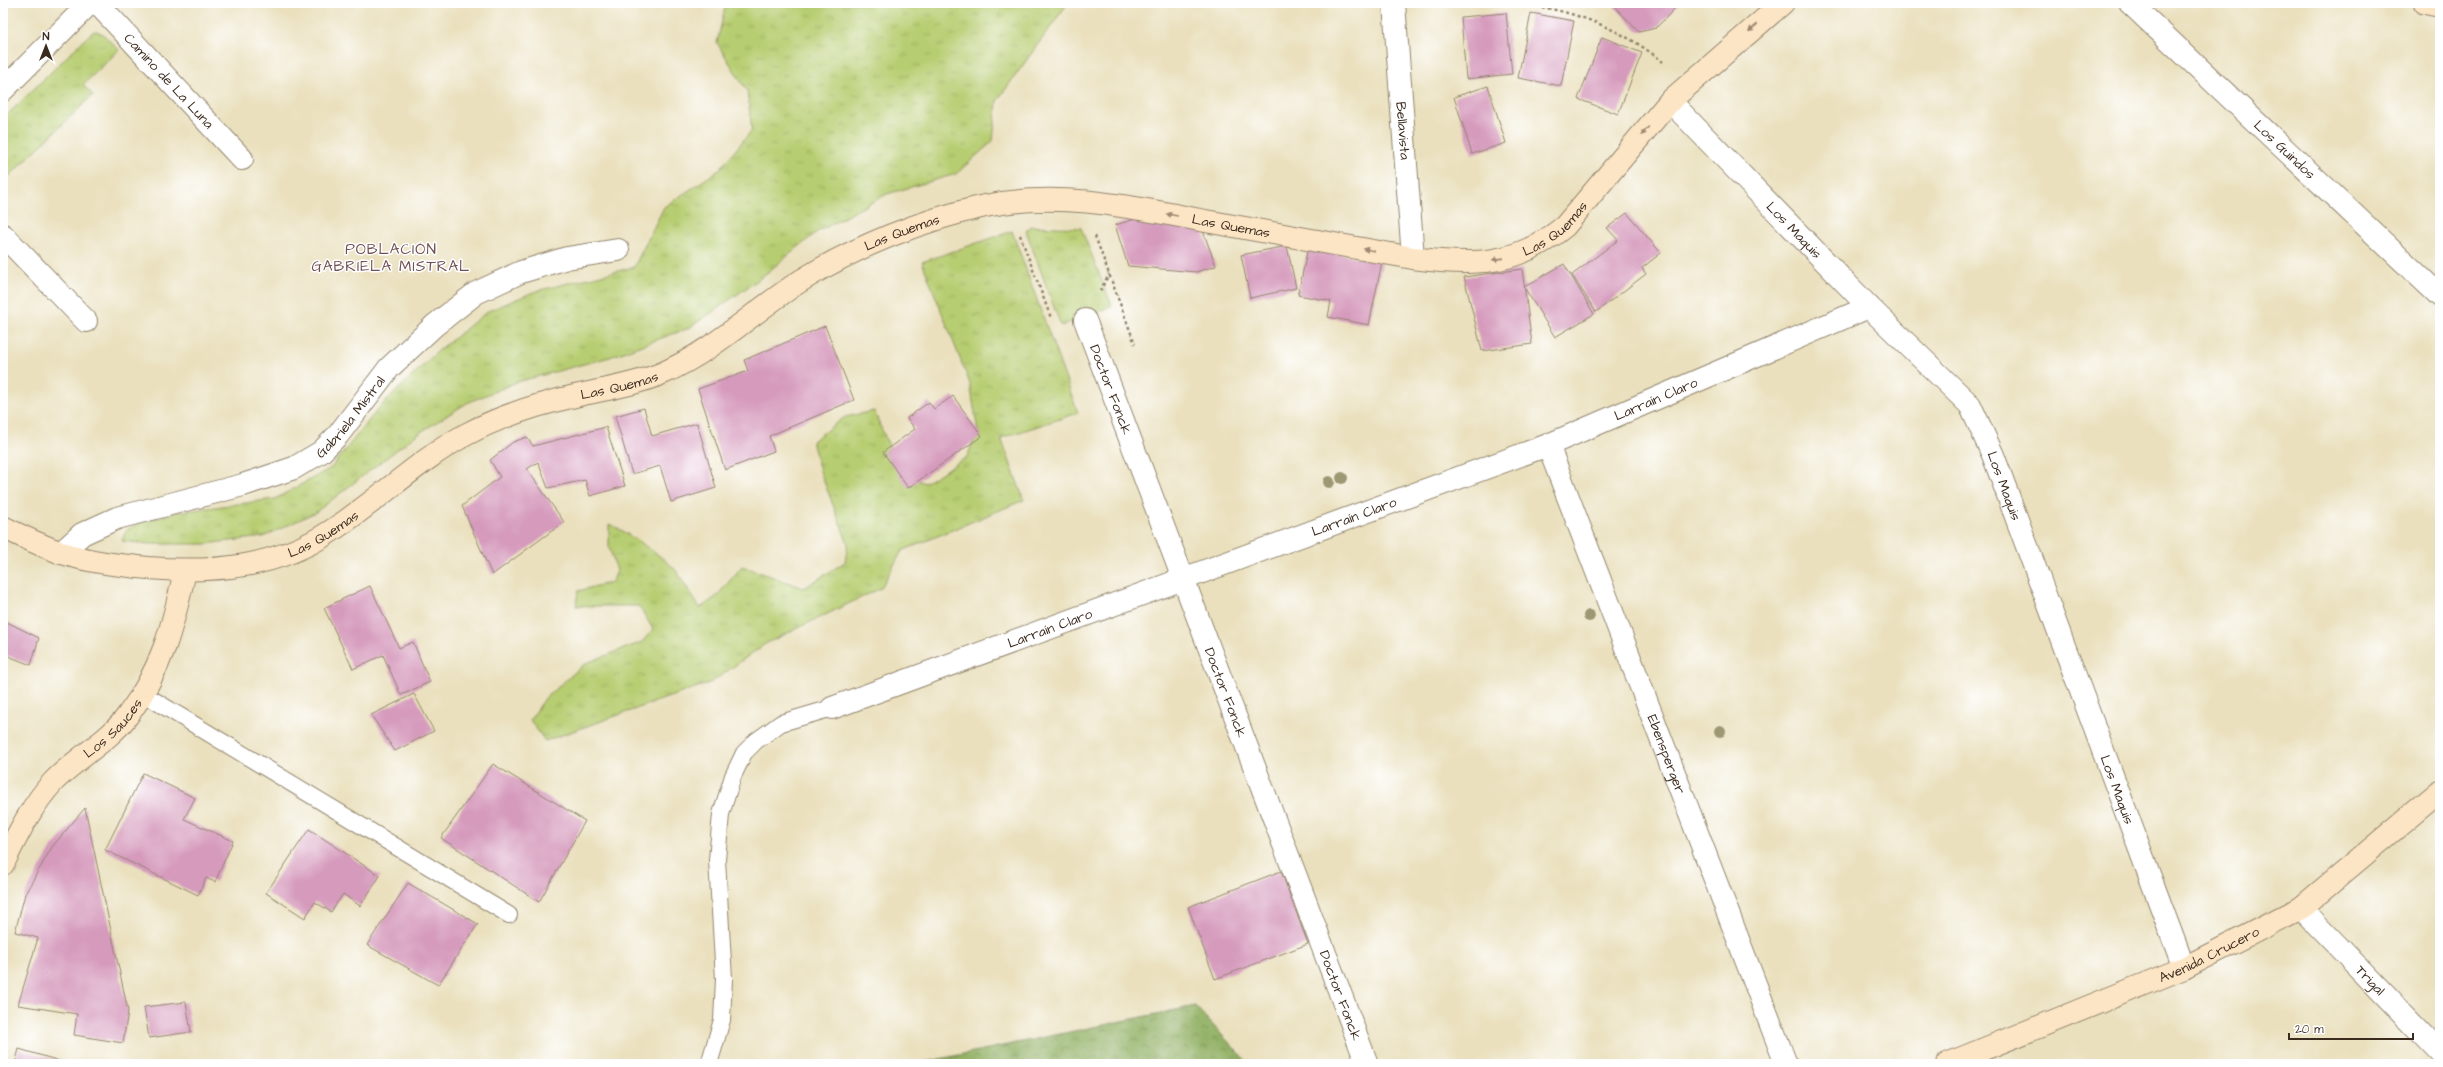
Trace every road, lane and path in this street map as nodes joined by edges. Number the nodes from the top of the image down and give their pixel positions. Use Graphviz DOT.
graph roads {
  1 [pos="90,3"];
  2 [pos="97,3"];
  3 [pos="1394,3"];
  4 [pos="1506,3"];
  5 [pos="1783,3"];
  6 [pos="2130,3"];
  7 [pos="2424,3"];
  8 [pos="2440,6"];
  9 [pos="1690,83"];
  10 [pos="3,90"];
  11 [pos="1670,101"];
  12 [pos="242,159"];
  13 [pos="1081,200"];
  14 [pos="1008,203"];
  15 [pos="3,234"];
  16 [pos="618,250"];
  17 [pos="1413,258"];
  18 [pos="2440,296"];
  19 [pos="1870,307"];
  20 [pos="1052,320"];
  21 [pos="1085,320"];
  22 [pos="86,322"];
  23 [pos="1135,344"];
  24 [pos="1548,445"];
  25 [pos="3,527"];
  26 [pos="61,553"];
  27 [pos="186,571"];
  28 [pos="1181,578"];
  29 [pos="142,693"];
  30 [pos="832,708"];
  31 [pos="2440,791"];
  32 [pos="3,864"];
  33 [pos="2301,908"];
  34 [pos="509,915"];
  35 [pos="2184,968"];
  36 [pos="2440,1052"];
  37 [pos="1958,1062"];
  38 [pos="709,1064"];
  39 [pos="1367,1064"];
  40 [pos="1786,1064"];
  1 -- 10 [label="street"];
  2 -- 12 [label="street, Camino de La Luna"];
  3 -- 17 [label="street, Bellavista"];
  4 -- 9 [label="path"];
  5 -- 9 [label="main road, Las Quemas, one-way"];
  6 -- 18 [label="street, Los Guindos"];
  7 -- 8 [label="main road"];
  9 -- 11 [label="main road, Las Quemas"];
  11 -- 17 [label="main road, Las Quemas, one-way"];
  11 -- 19 [label="street, Los Maquis"];
  13 -- 14 [label="main road, Las Quemas"];
  17 -- 13 [label="main road, Las Quemas, one-way"];
  13 -- 23 [label="path"];
  14 -- 20 [label="path"];
  14 -- 27 [label="main road, Las Quemas"];
  15 -- 22 [label="street"];
  16 -- 26 [label="street, Gabriela Mistral"];
  19 -- 24 [label="street, Larraín Claro"];
  19 -- 35 [label="street, Los Maquis"];
  21 -- 28 [label="street, Doctor Fonck"];
  24 -- 28 [label="street, Larraín Claro"];
  24 -- 40 [label="street, Ebensperger"];
  25 -- 26 [label="main road, Las Quemas"];
  26 -- 27 [label="main road, Las Quemas"];
  27 -- 29 [label="main road, Los Sauces"];
  28 -- 30 [label="street, Larraín Claro"];
  28 -- 39 [label="street, Doctor Fonck"];
  29 -- 32 [label="main road, Los Sauces"];
  29 -- 34 [label="lane"];
  30 -- 38 [label="lane"];
  31 -- 33 [label="main road, Avenida Crucero"];
  33 -- 35 [label="main road, Avenida Crucero"];
  33 -- 36 [label="street, Trigal"];
  35 -- 37 [label="main road, Avenida Crucero"];
}
